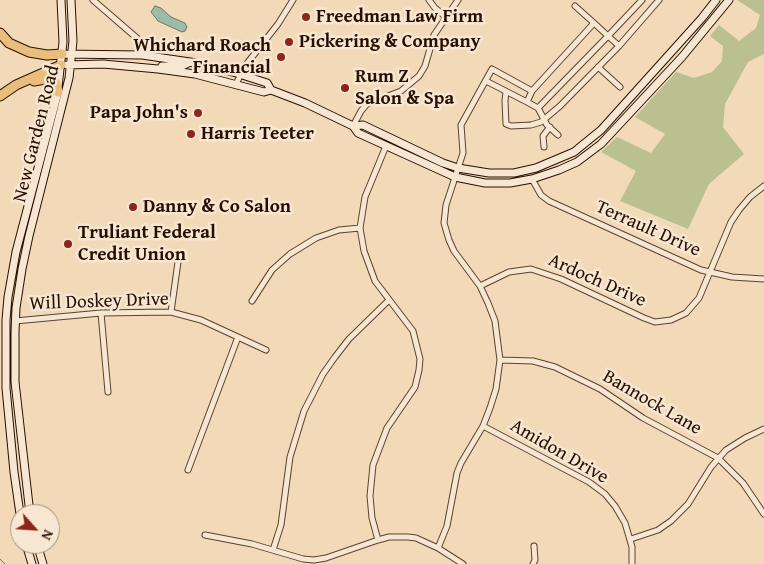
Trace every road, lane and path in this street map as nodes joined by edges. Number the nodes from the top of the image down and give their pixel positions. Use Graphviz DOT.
graph roads {
  1 [pos="61,0"];
  2 [pos="71,0"];
  3 [pos="93,0"];
  4 [pos="293,0"];
  5 [pos="429,0"];
  6 [pos="458,0"];
  7 [pos="642,0"];
  8 [pos="659,0"];
  9 [pos="716,0"];
  10 [pos="729,0"];
  11 [pos="575,6"];
  12 [pos="446,17"];
  13 [pos="594,23"];
  14 [pos="0,33"];
  15 [pos="608,36"];
  16 [pos="619,46"];
  17 [pos="73,53"];
  18 [pos="62,54"];
  19 [pos="142,55"];
  20 [pos="190,62"];
  21 [pos="72,65"];
  22 [pos="208,65"];
  23 [pos="61,66"];
  24 [pos="598,67"];
  25 [pos="153,68"];
  26 [pos="195,74"];
  27 [pos="241,74"];
  28 [pos="486,80"];
  29 [pos="22,82"];
  30 [pos="236,84"];
  31 [pos="620,87"];
  32 [pos="271,90"];
  33 [pos="532,91"];
  34 [pos="58,92"];
  35 [pos="506,92"];
  36 [pos="0,96"];
  37 [pos="549,99"];
  38 [pos="528,102"];
  39 [pos="559,107"];
  40 [pos="538,108"];
  41 [pos="544,118"];
  42 [pos="353,126"];
  43 [pos="550,127"];
  44 [pos="558,135"];
  45 [pos="386,146"];
  46 [pos="544,147"];
  47 [pos="458,168"];
  48 [pos="455,177"];
  49 [pos="532,179"];
  50 [pos="764,186"];
  51 [pos="360,228"];
  52 [pos="178,262"];
  53 [pos="710,272"];
  54 [pos="764,279"];
  55 [pos="480,286"];
  56 [pos="388,300"];
  57 [pos="252,301"];
  58 [pos="171,312"];
  59 [pos="101,313"];
  60 [pos="3,320"];
  61 [pos="15,320"];
  62 [pos="238,336"];
  63 [pos="266,350"];
  64 [pos="500,360"];
  65 [pos="108,392"];
  66 [pos="9,423"];
  67 [pos="483,426"];
  68 [pos="764,429"];
  69 [pos="22,453"];
  70 [pos="718,458"];
  71 [pos="188,470"];
  72 [pos="19,504"];
  73 [pos="29,504"];
  74 [pos="764,514"];
  75 [pos="205,535"];
  76 [pos="631,539"];
  77 [pos="378,540"];
  78 [pos="534,546"];
  79 [pos="438,548"];
  80 [pos="273,550"];
  81 [pos="464,564"];
  82 [pos="533,564"];
  83 [pos="632,564"];
  1 -- 18 [label="street, New Garden Road"];
  2 -- 17 [label="street, New Garden Road"];
  3 -- 19 [label="street"];
  4 -- 27 [label="street"];
  5 -- 12 [label="street"];
  6 -- 12 [label="street"];
  7 -- 15 [label="street"];
  8 -- 16 [label="street"];
  9 -- 47 [label="street"];
  10 -- 49 [label="street"];
  11 -- 13 [label="street"];
  12 -- 42 [label="street"];
  13 -- 15 [label="street"];
  13 -- 33 [label="street"];
  14 -- 18 [label="highway"];
  15 -- 16 [label="street"];
  15 -- 37 [label="street"];
  16 -- 24 [label="street"];
  17 -- 18 [label="street"];
  17 -- 19 [label="street"];
  17 -- 21 [label="street, New Garden Road"];
  18 -- 23 [label="street, New Garden Road"];
  19 -- 20 [label="street"];
  20 -- 22 [label="street"];
  20 -- 25 [label="street"];
  21 -- 23 [label="street"];
  21 -- 25 [label="street"];
  21 -- 61 [label="street, New Garden Road"];
  22 -- 26 [label="street"];
  22 -- 27 [label="street"];
  23 -- 29 [label="highway"];
  23 -- 34 [label="street, New Garden Road"];
  24 -- 31 [label="street"];
  24 -- 39 [label="street"];
  25 -- 26 [label="street"];
  26 -- 30 [label="street"];
  27 -- 30 [label="street"];
  27 -- 32 [label="street"];
  28 -- 33 [label="street"];
  28 -- 35 [label="street"];
  28 -- 47 [label="street"];
  29 -- 34 [label="highway"];
  29 -- 36 [label="highway"];
  30 -- 32 [label="street"];
  32 -- 42 [label="street"];
  33 -- 38 [label="street"];
  34 -- 60 [label="street, New Garden Road"];
  35 -- 38 [label="street"];
  35 -- 41 [label="street"];
  37 -- 39 [label="street"];
  37 -- 40 [label="street"];
  38 -- 40 [label="street"];
  39 -- 41 [label="street"];
  40 -- 41 [label="street"];
  41 -- 43 [label="street"];
  42 -- 45 [label="street"];
  42 -- 47 [label="street"];
  43 -- 44 [label="street"];
  43 -- 46 [label="street"];
  45 -- 48 [label="street"];
  45 -- 51 [label="street"];
  47 -- 48 [label="street"];
  48 -- 49 [label="street"];
  48 -- 55 [label="street"];
  49 -- 53 [label="street, Terrault Drive"];
  50 -- 53 [label="street, Ardoch Drive"];
  51 -- 56 [label="street"];
  51 -- 57 [label="street"];
  52 -- 58 [label="street"];
  53 -- 54 [label="street, Terrault Drive"];
  53 -- 55 [label="street, Ardoch Drive"];
  55 -- 64 [label="street"];
  56 -- 77 [label="street"];
  56 -- 80 [label="street"];
  58 -- 59 [label="street, Will Doskey Drive"];
  58 -- 62 [label="street, Will Doskey Drive"];
  59 -- 61 [label="street, Will Doskey Drive"];
  59 -- 65 [label="street"];
  60 -- 61 [label="street"];
  60 -- 66 [label="street, New Garden Road"];
  61 -- 69 [label="street, New Garden Road"];
  62 -- 63 [label="street, Will Doskey Drive"];
  62 -- 71 [label="street"];
  64 -- 67 [label="street"];
  64 -- 70 [label="street, Bannock Lane"];
  66 -- 69 [label="street"];
  66 -- 72 [label="street, New Garden Road"];
  67 -- 76 [label="street, Amidon Drive"];
  67 -- 79 [label="street"];
  68 -- 70 [label="street"];
  69 -- 73 [label="street, New Garden Road"];
  70 -- 74 [label="street, Bannock Lane"];
  70 -- 76 [label="street"];
  75 -- 80 [label="street"];
  76 -- 83 [label="street, Amidon Drive"];
  77 -- 79 [label="street"];
  77 -- 80 [label="street"];
  78 -- 82 [label="street"];
  79 -- 81 [label="street"];
}
